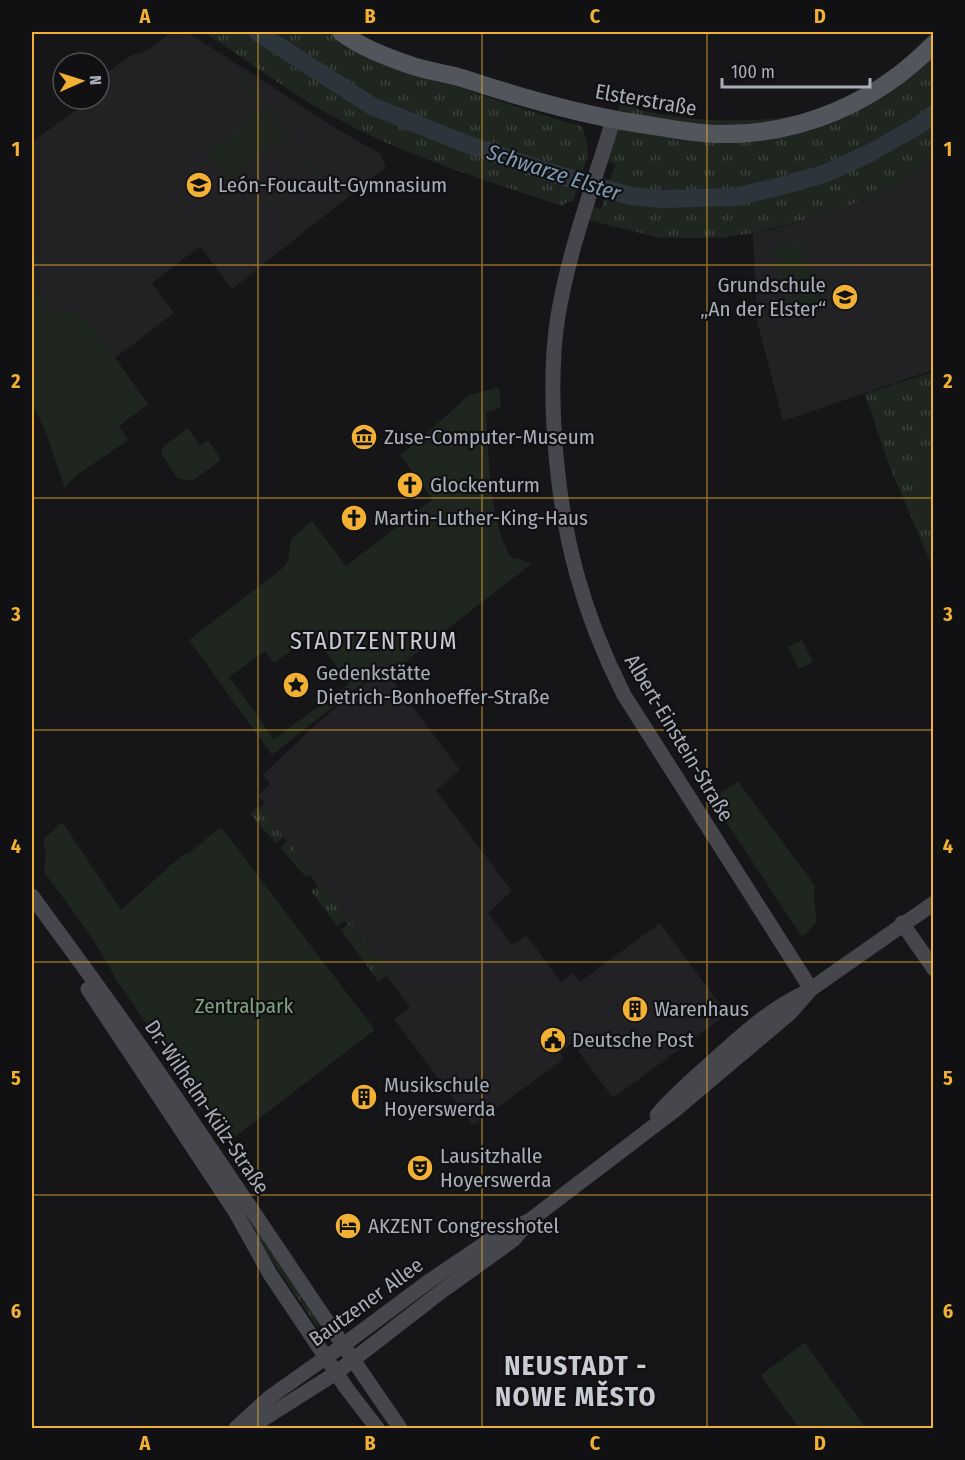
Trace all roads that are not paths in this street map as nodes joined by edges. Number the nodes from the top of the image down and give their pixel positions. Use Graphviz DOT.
graph roads {
  1 [pos="341,32"];
  2 [pos="933,44"];
  3 [pos="613,120"];
  4 [pos="32,896"];
  5 [pos="933,903"];
  6 [pos="32,912"];
  7 [pos="902,923"];
  8 [pos="933,969"];
  9 [pos="811,989"];
  10 [pos="529,1221"];
  11 [pos="342,1346"];
  12 [pos="325,1358"];
  13 [pos="352,1360"];
  14 [pos="336,1373"];
  15 [pos="236,1428"];
  16 [pos="249,1428"];
  17 [pos="377,1428"];
  18 [pos="400,1428"];
  1 -- 3 [label="main road, Elsterstraße"];
  2 -- 3 [label="main road, Elsterstraße"];
  3 -- 9 [label="street, Albert-Einstein-Straße"];
  4 -- 11 [label="street, Dr.-Wilhelm-Külz-Straße"];
  5 -- 7 [label="street, Bautzener Allee"];
  6 -- 12 [label="street, Dr.-Wilhelm-Külz-Straße"];
  7 -- 8 [label="street"];
  7 -- 9 [label="street, Bautzener Allee"];
  9 -- 10 [label="street, Bautzener Allee"];
  10 -- 11 [label="street, Bautzener Allee"];
  10 -- 13 [label="street, Bautzener Allee"];
  11 -- 12 [label="street, Bautzener Allee"];
  11 -- 13 [label="street, Dr.-Wilhelm-Külz-Straße"];
  12 -- 14 [label="street, Dr.-Wilhelm-Külz-Straße"];
  12 -- 15 [label="street, Bautzener Allee"];
  13 -- 14 [label="street, Bautzener Allee"];
  13 -- 18 [label="street, Dr.-Wilhelm-Külz-Straße"];
  14 -- 16 [label="street, Bautzener Allee"];
  14 -- 17 [label="street, Dr.-Wilhelm-Külz-Straße"];
}
